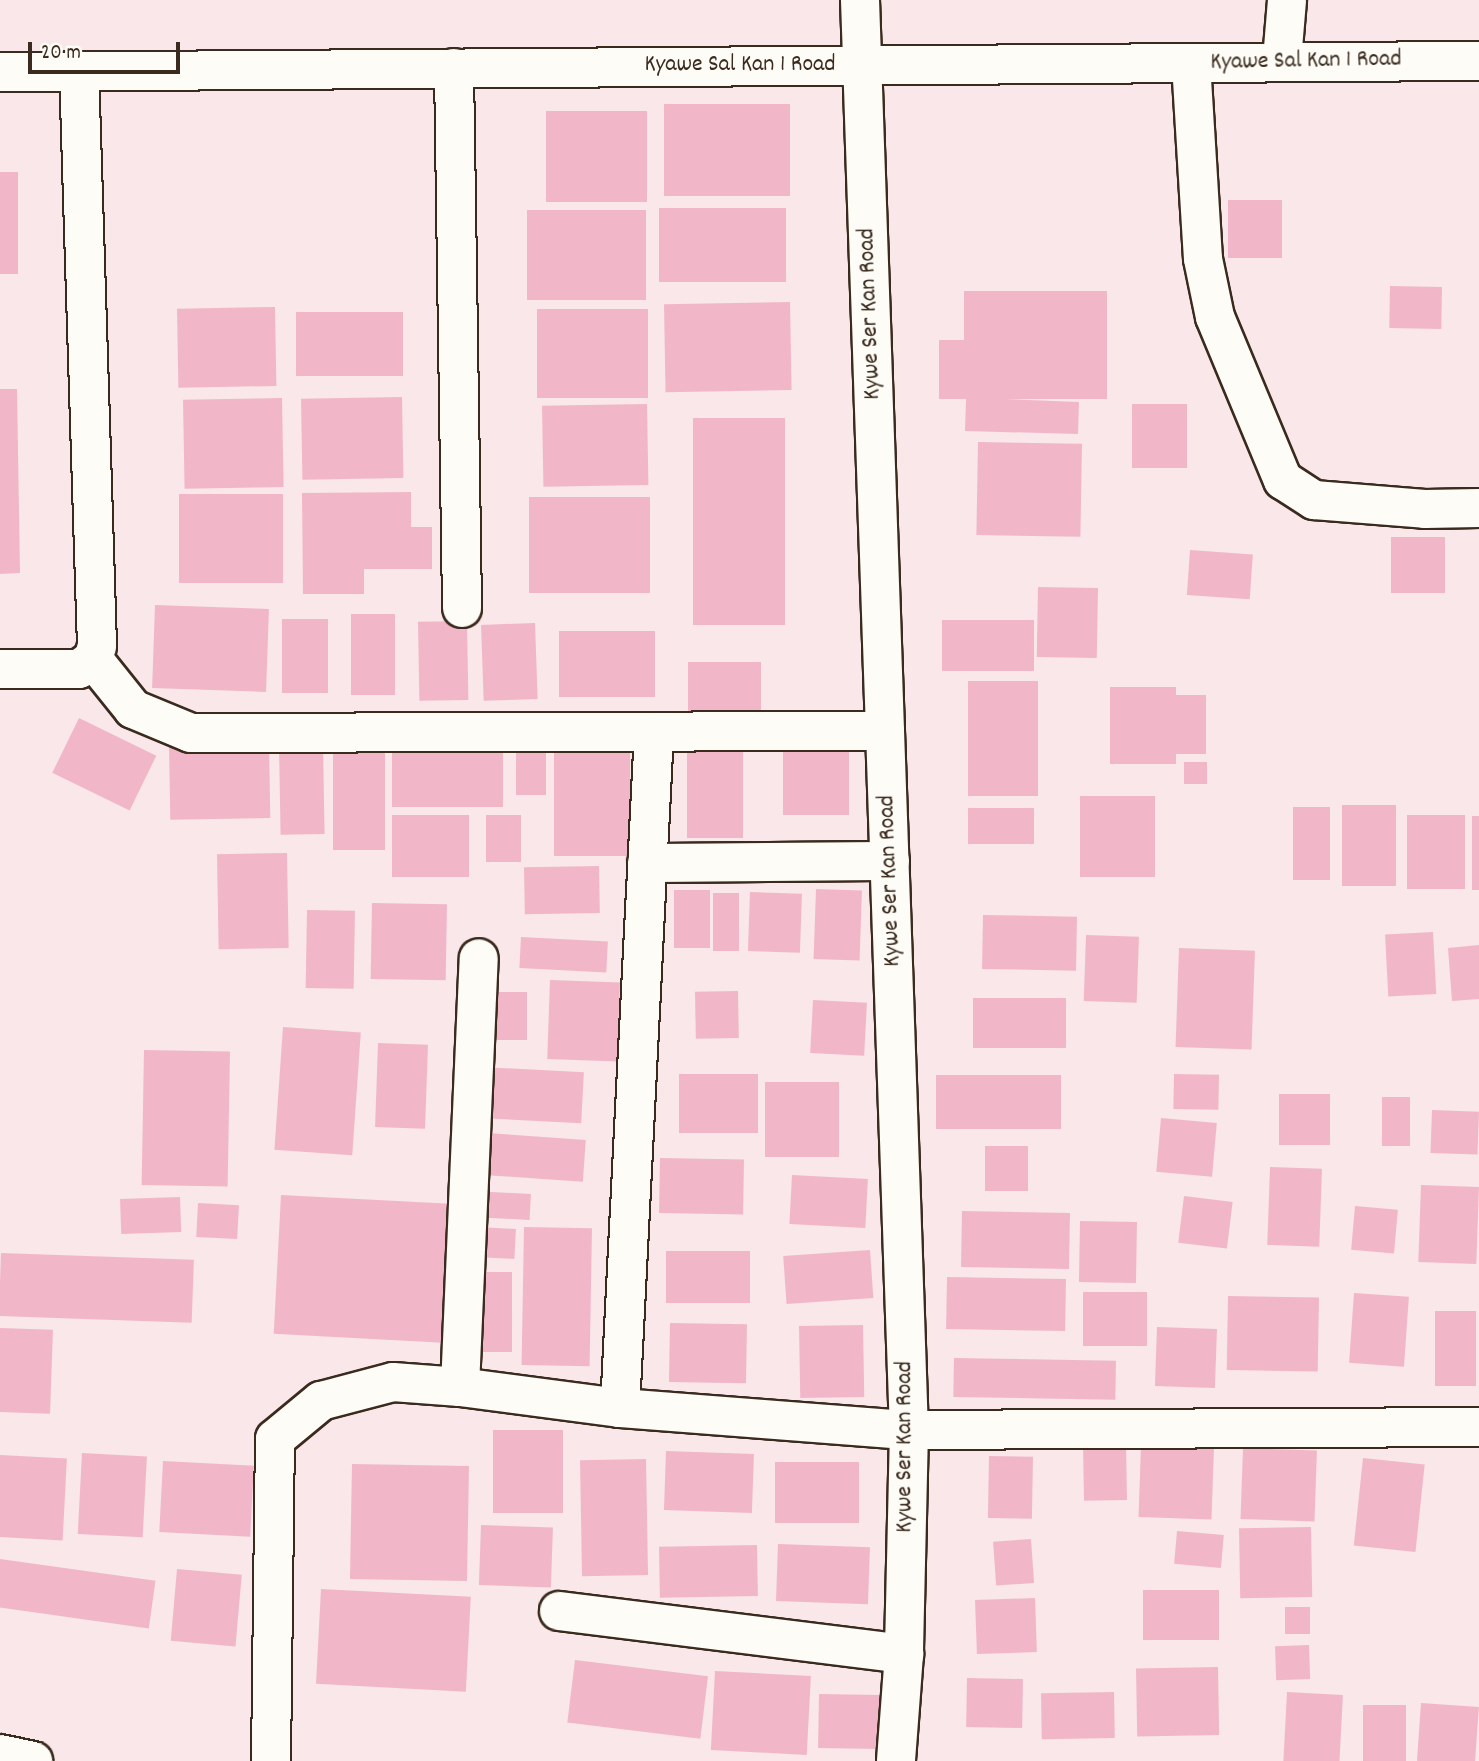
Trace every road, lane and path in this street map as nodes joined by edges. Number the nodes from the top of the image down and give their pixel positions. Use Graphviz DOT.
graph roads {
  1 [pos="860,0"];
  2 [pos="1287,0"];
  3 [pos="1283,60"];
  4 [pos="1479,61"];
  5 [pos="1191,64"];
  6 [pos="863,66"];
  7 [pos="454,68"];
  8 [pos="79,71"];
  9 [pos="0,72"];
  10 [pos="1479,508"];
  11 [pos="462,608"];
  12 [pos="93,659"];
  13 [pos="0,669"];
  14 [pos="885,730"];
  15 [pos="654,733"];
  16 [pos="890,861"];
  17 [pos="647,863"];
  18 [pos="479,958"];
  19 [pos="460,1387"];
  20 [pos="620,1408"];
  21 [pos="1479,1427"];
  22 [pos="909,1430"];
  23 [pos="559,1611"];
  24 [pos="904,1654"];
  25 [pos="0,1754"];
  26 [pos="33,1761"];
  27 [pos="271,1761"];
  28 [pos="896,1761"];
  1 -- 6 [label="street, Kywe Ser Kan Road"];
  2 -- 3 [label="street"];
  3 -- 4 [label="street, Kyawe Sal Kan 1 Road"];
  3 -- 5 [label="street, Kyawe Sal Kan 1 Road"];
  5 -- 6 [label="street, Kyawe Sal Kan 1 Road"];
  5 -- 10 [label="street"];
  6 -- 7 [label="street, Kyawe Sal Kan 1 Road"];
  6 -- 14 [label="street, Kywe Ser Kan Road"];
  7 -- 8 [label="street, Kyawe Sal Kan 1 Road"];
  7 -- 11 [label="street"];
  8 -- 9 [label="street, Kyawe Sal Kan 1 Road"];
  8 -- 12 [label="street"];
  12 -- 13 [label="street"];
  12 -- 15 [label="street"];
  14 -- 15 [label="street"];
  14 -- 16 [label="street, Kywe Ser Kan Road"];
  15 -- 17 [label="street"];
  16 -- 17 [label="street"];
  16 -- 22 [label="street, Kywe Ser Kan Road"];
  17 -- 20 [label="street"];
  18 -- 19 [label="street"];
  19 -- 20 [label="street"];
  19 -- 27 [label="street"];
  20 -- 22 [label="street"];
  21 -- 22 [label="street"];
  22 -- 24 [label="street, Kywe Ser Kan Road"];
  23 -- 24 [label="street"];
  24 -- 28 [label="street, Kywe Ser Kan Road"];
  25 -- 26 [label="street"];
}
